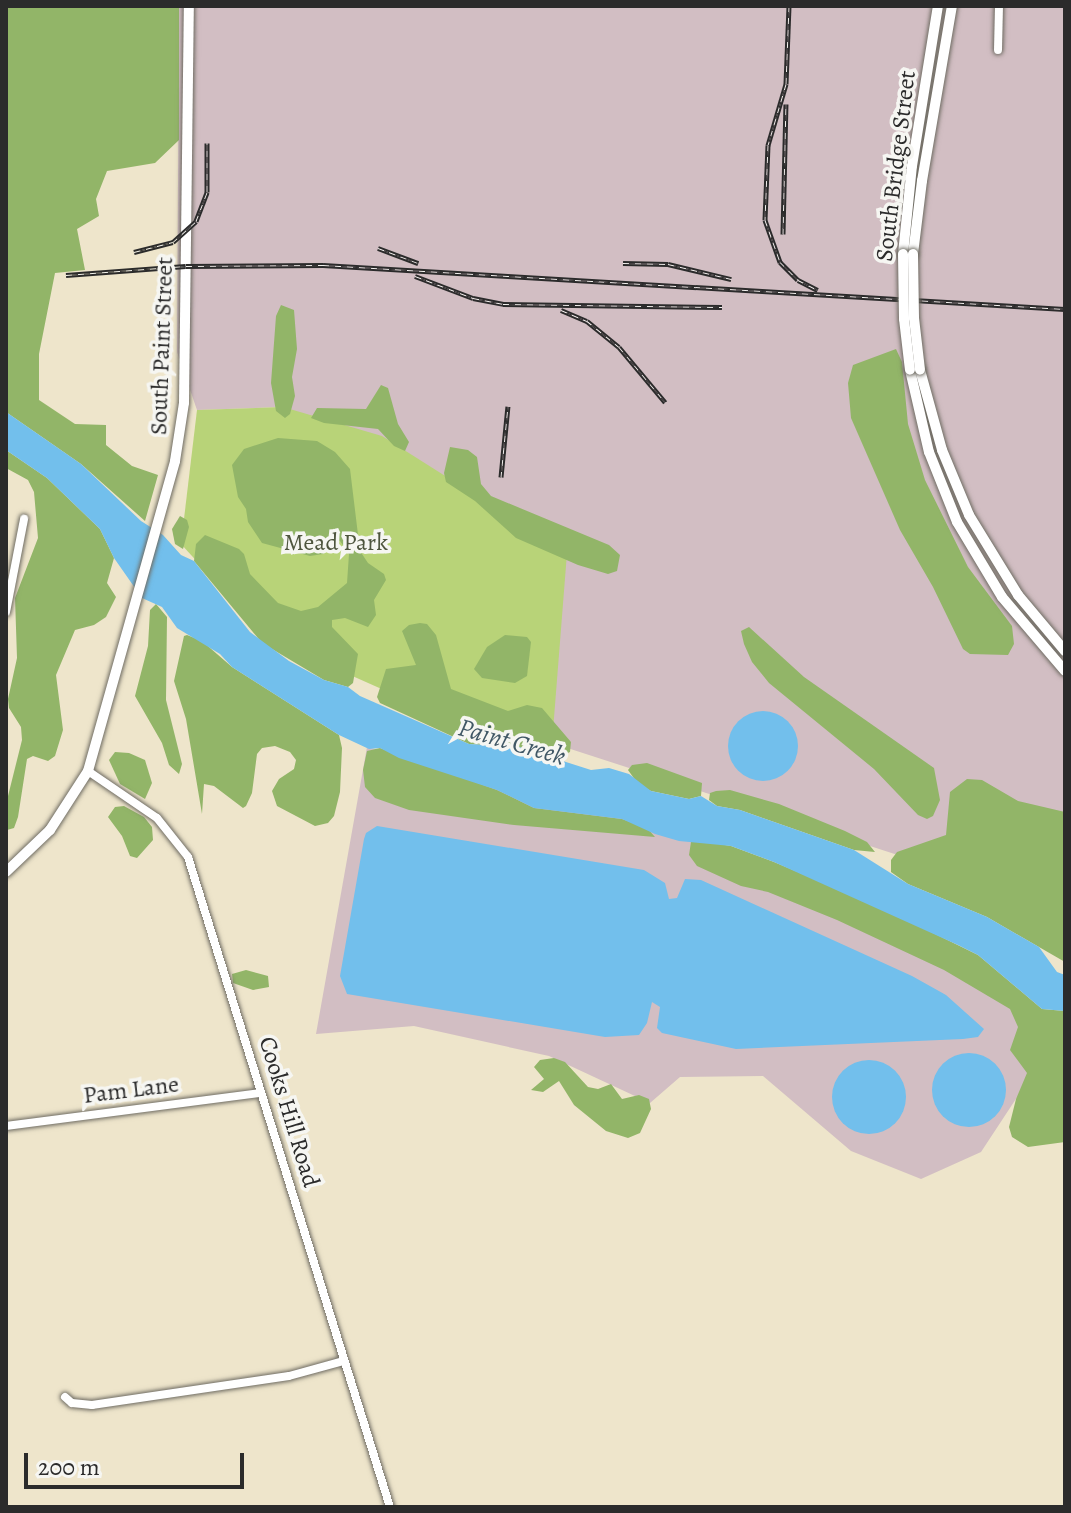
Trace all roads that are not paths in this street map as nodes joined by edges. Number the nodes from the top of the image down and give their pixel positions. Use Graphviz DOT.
graph roads {
  1 [pos="189,6"];
  2 [pos="938,6"];
  3 [pos="952,6"];
  4 [pos="999,6"];
  5 [pos="998,50"];
  6 [pos="908,254"];
  7 [pos="915,370"];
  8 [pos="24,519"];
  9 [pos="6,612"];
  10 [pos="1065,651"];
  11 [pos="1065,671"];
  12 [pos="88,771"];
  13 [pos="6,872"];
  14 [pos="261,1093"];
  15 [pos="6,1126"];
  16 [pos="344,1361"];
  17 [pos="65,1397"];
  18 [pos="390,1507"];
  1 -- 12 [label="main road, South Paint Street"];
  2 -- 6 [label="main road, South Bridge Street"];
  3 -- 6 [label="main road, South Bridge Street"];
  4 -- 5 [label="street"];
  6 -- 7 [label="main road, South Bridge Street, bridge"];
  7 -- 10 [label="main road, South Bridge Street"];
  7 -- 11 [label="main road, South Bridge Street"];
  8 -- 9 [label="street"];
  12 -- 13 [label="main road, South Paint Street"];
  12 -- 14 [label="street, Cooks Hill Road"];
  14 -- 15 [label="street, Pam Lane"];
  14 -- 16 [label="street, Cooks Hill Road"];
  16 -- 17 [label="street"];
  16 -- 18 [label="street, Cooks Hill Road"];
}
